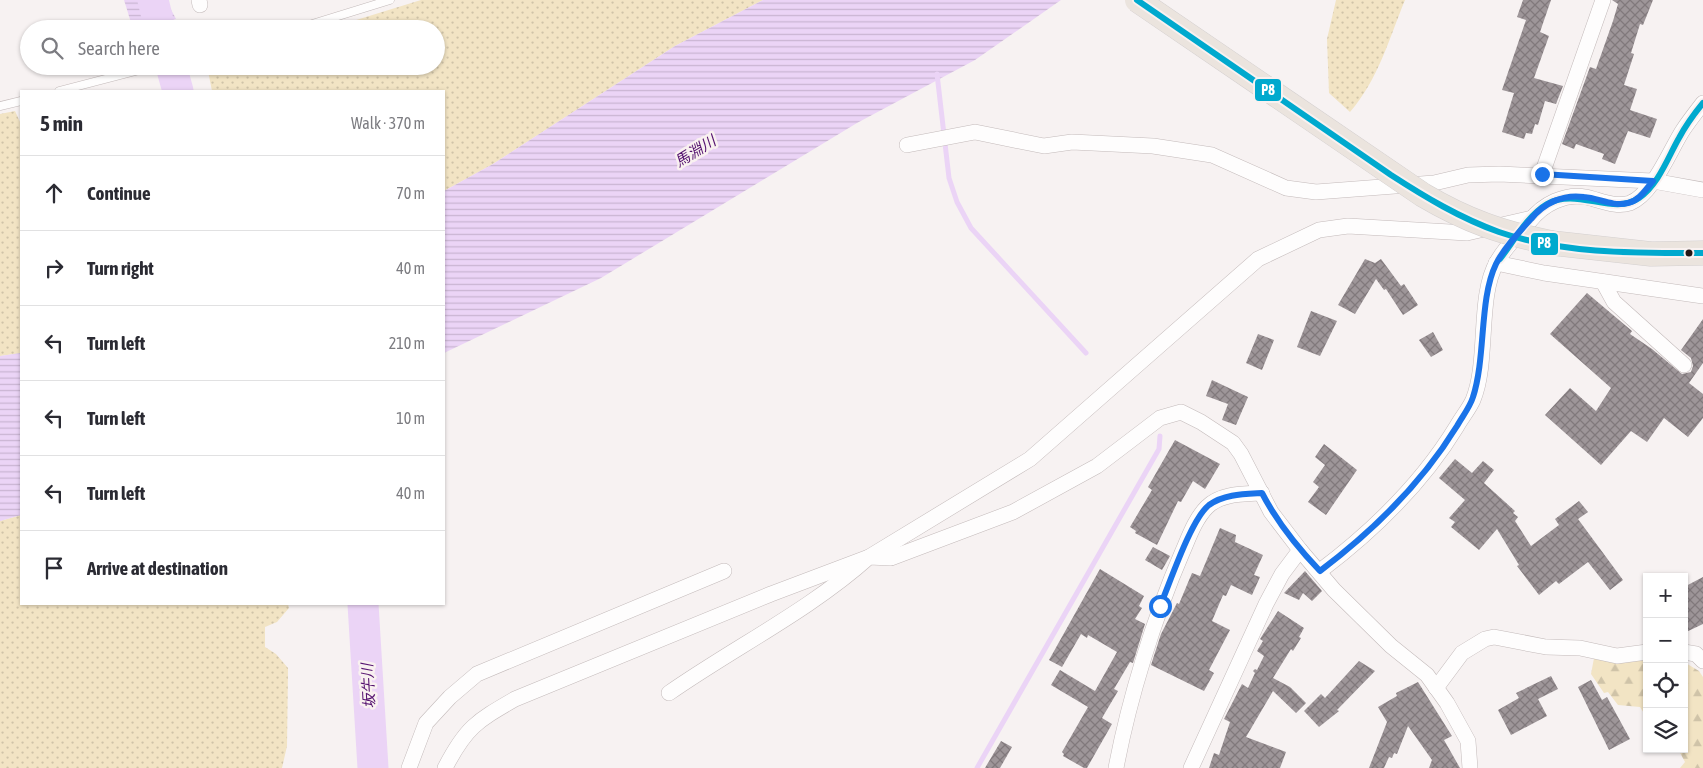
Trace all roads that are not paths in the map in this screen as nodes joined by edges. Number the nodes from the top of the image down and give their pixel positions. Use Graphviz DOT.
graph roads {
  1 [pos="390,0"];
  2 [pos="1137,0"];
  3 [pos="1603,0"];
  4 [pos="325,20"];
  5 [pos="120,75"];
  6 [pos="63,90"];
  7 [pos="20,101"];
  8 [pos="1703,102"];
  9 [pos="0,106"];
  10 [pos="907,144"];
  11 [pos="1542,174"];
  12 [pos="1653,181"];
  13 [pos="1703,190"];
  14 [pos="1532,218"];
  15 [pos="1703,253"];
  16 [pos="1496,263"];
  17 [pos="1603,282"];
  18 [pos="1703,296"];
  19 [pos="1684,365"];
  20 [pos="1262,493"];
  21 [pos="1300,550"];
  22 [pos="869,557"];
  23 [pos="724,571"];
  24 [pos="1320,571"];
  25 [pos="1643,653"];
  26 [pos="1688,653"];
  27 [pos="1703,661"];
  28 [pos="1436,688"];
  29 [pos="669,694"];
  30 [pos="409,768"];
  31 [pos="445,768"];
  32 [pos="1116,768"];
  33 [pos="1191,768"];
  34 [pos="1470,768"];
  1 -- 4 [label="lane"];
  2 -- 15 [label="main road, bridge"];
  3 -- 11 [label="street"];
  5 -- 6 [label="lane"];
  7 -- 9 [label="lane"];
  8 -- 12 [label="street"];
  10 -- 11 [label="street"];
  11 -- 12 [label="street"];
  12 -- 13 [label="street"];
  12 -- 14 [label="street"];
  14 -- 16 [label="street"];
  14 -- 22 [label="street"];
  16 -- 17 [label="street"];
  16 -- 24 [label="street"];
  17 -- 18 [label="street"];
  17 -- 19 [label="street"];
  20 -- 21 [label="street"];
  20 -- 22 [label="street"];
  20 -- 32 [label="street"];
  21 -- 24 [label="street"];
  21 -- 33 [label="street"];
  22 -- 29 [label="street"];
  22 -- 31 [label="street"];
  23 -- 30 [label="street"];
  24 -- 28 [label="street"];
  25 -- 28 [label="street"];
  26 -- 27 [label="street"];
  28 -- 34 [label="street"];
}
